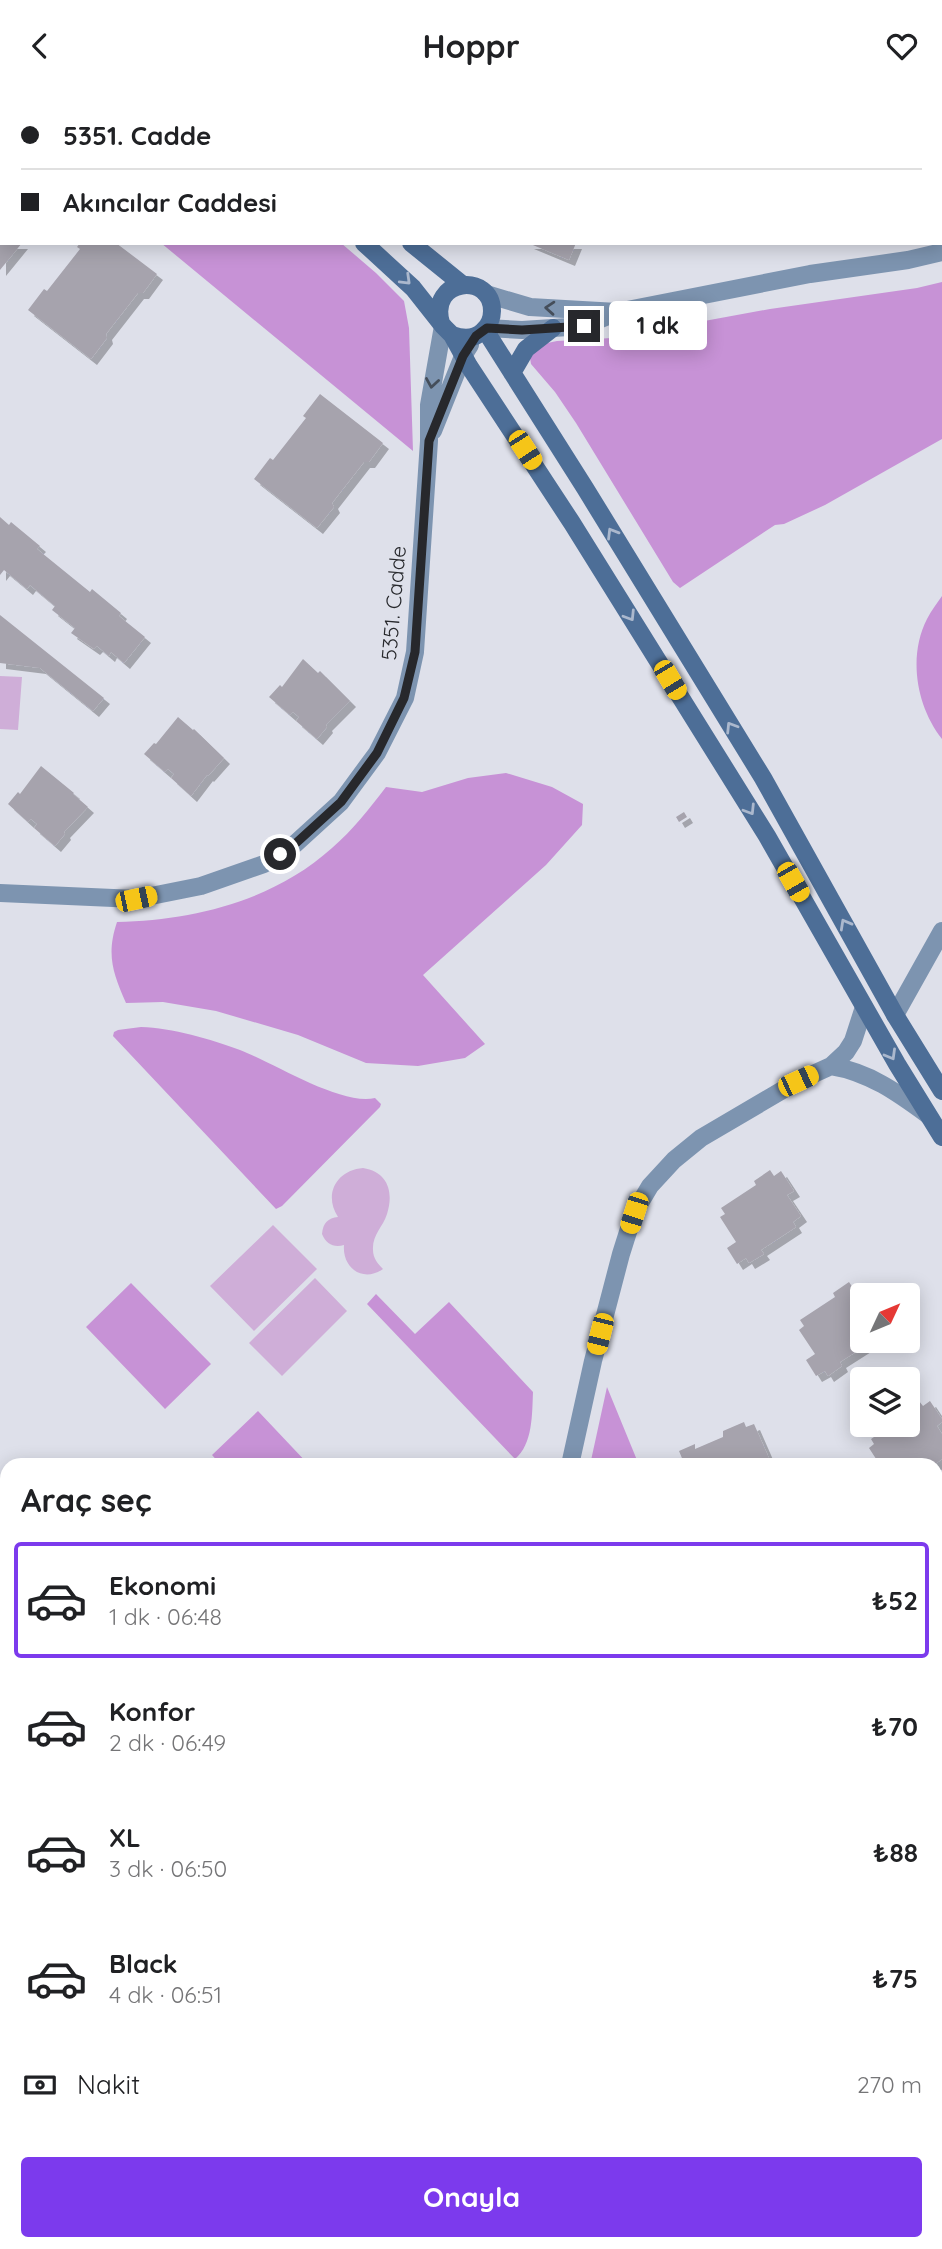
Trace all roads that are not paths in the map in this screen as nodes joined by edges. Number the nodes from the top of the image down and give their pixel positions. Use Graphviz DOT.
graph roads {
  1 [pos="367,245"];
  2 [pos="413,245"];
  3 [pos="942,251"];
  4 [pos="463,285"];
  5 [pos="486,294"];
  6 [pos="617,312"];
  7 [pos="445,328"];
  8 [pos="553,328"];
  9 [pos="483,331"];
  10 [pos="463,356"];
  11 [pos="512,373"];
  12 [pos="476,378"];
  13 [pos="450,387"];
  14 [pos="429,441"];
  15 [pos="0,893"];
  16 [pos="942,931"];
  17 [pos="861,1001"];
  18 [pos="895,1015"];
  19 [pos="831,1066"];
  20 [pos="942,1091"];
  21 [pos="928,1115"];
  22 [pos="942,1137"];
  23 [pos="572,1458"];
  1 -- 7 [label="main road, one-way"];
  2 -- 4 [label="main road"];
  3 -- 6 [label="street"];
  4 -- 5 [label="main road"];
  4 -- 7 [label="main road"];
  6 -- 5 [label="street, one-way"];
  5 -- 9 [label="main road"];
  6 -- 8 [label="street"];
  7 -- 9 [label="main road"];
  7 -- 10 [label="main road"];
  7 -- 14 [label="street, 5351. Cadde, one-way"];
  8 -- 9 [label="street"];
  8 -- 11 [label="main road"];
  9 -- 10 [label="street, 5351. Cadde"];
  9 -- 11 [label="main road"];
  10 -- 12 [label="main road"];
  10 -- 13 [label="street, 5351. Cadde"];
  18 -- 11 [label="main road, one-way"];
  12 -- 13 [label="street"];
  12 -- 17 [label="main road, one-way"];
  13 -- 14 [label="street, 5351. Cadde"];
  14 -- 15 [label="street, 5351. Cadde"];
  16 -- 18 [label="street"];
  17 -- 19 [label="street"];
  17 -- 21 [label="main road, one-way"];
  18 -- 20 [label="main road"];
  19 -- 21 [label="street"];
  19 -- 23 [label="street"];
  21 -- 22 [label="main road"];
}
